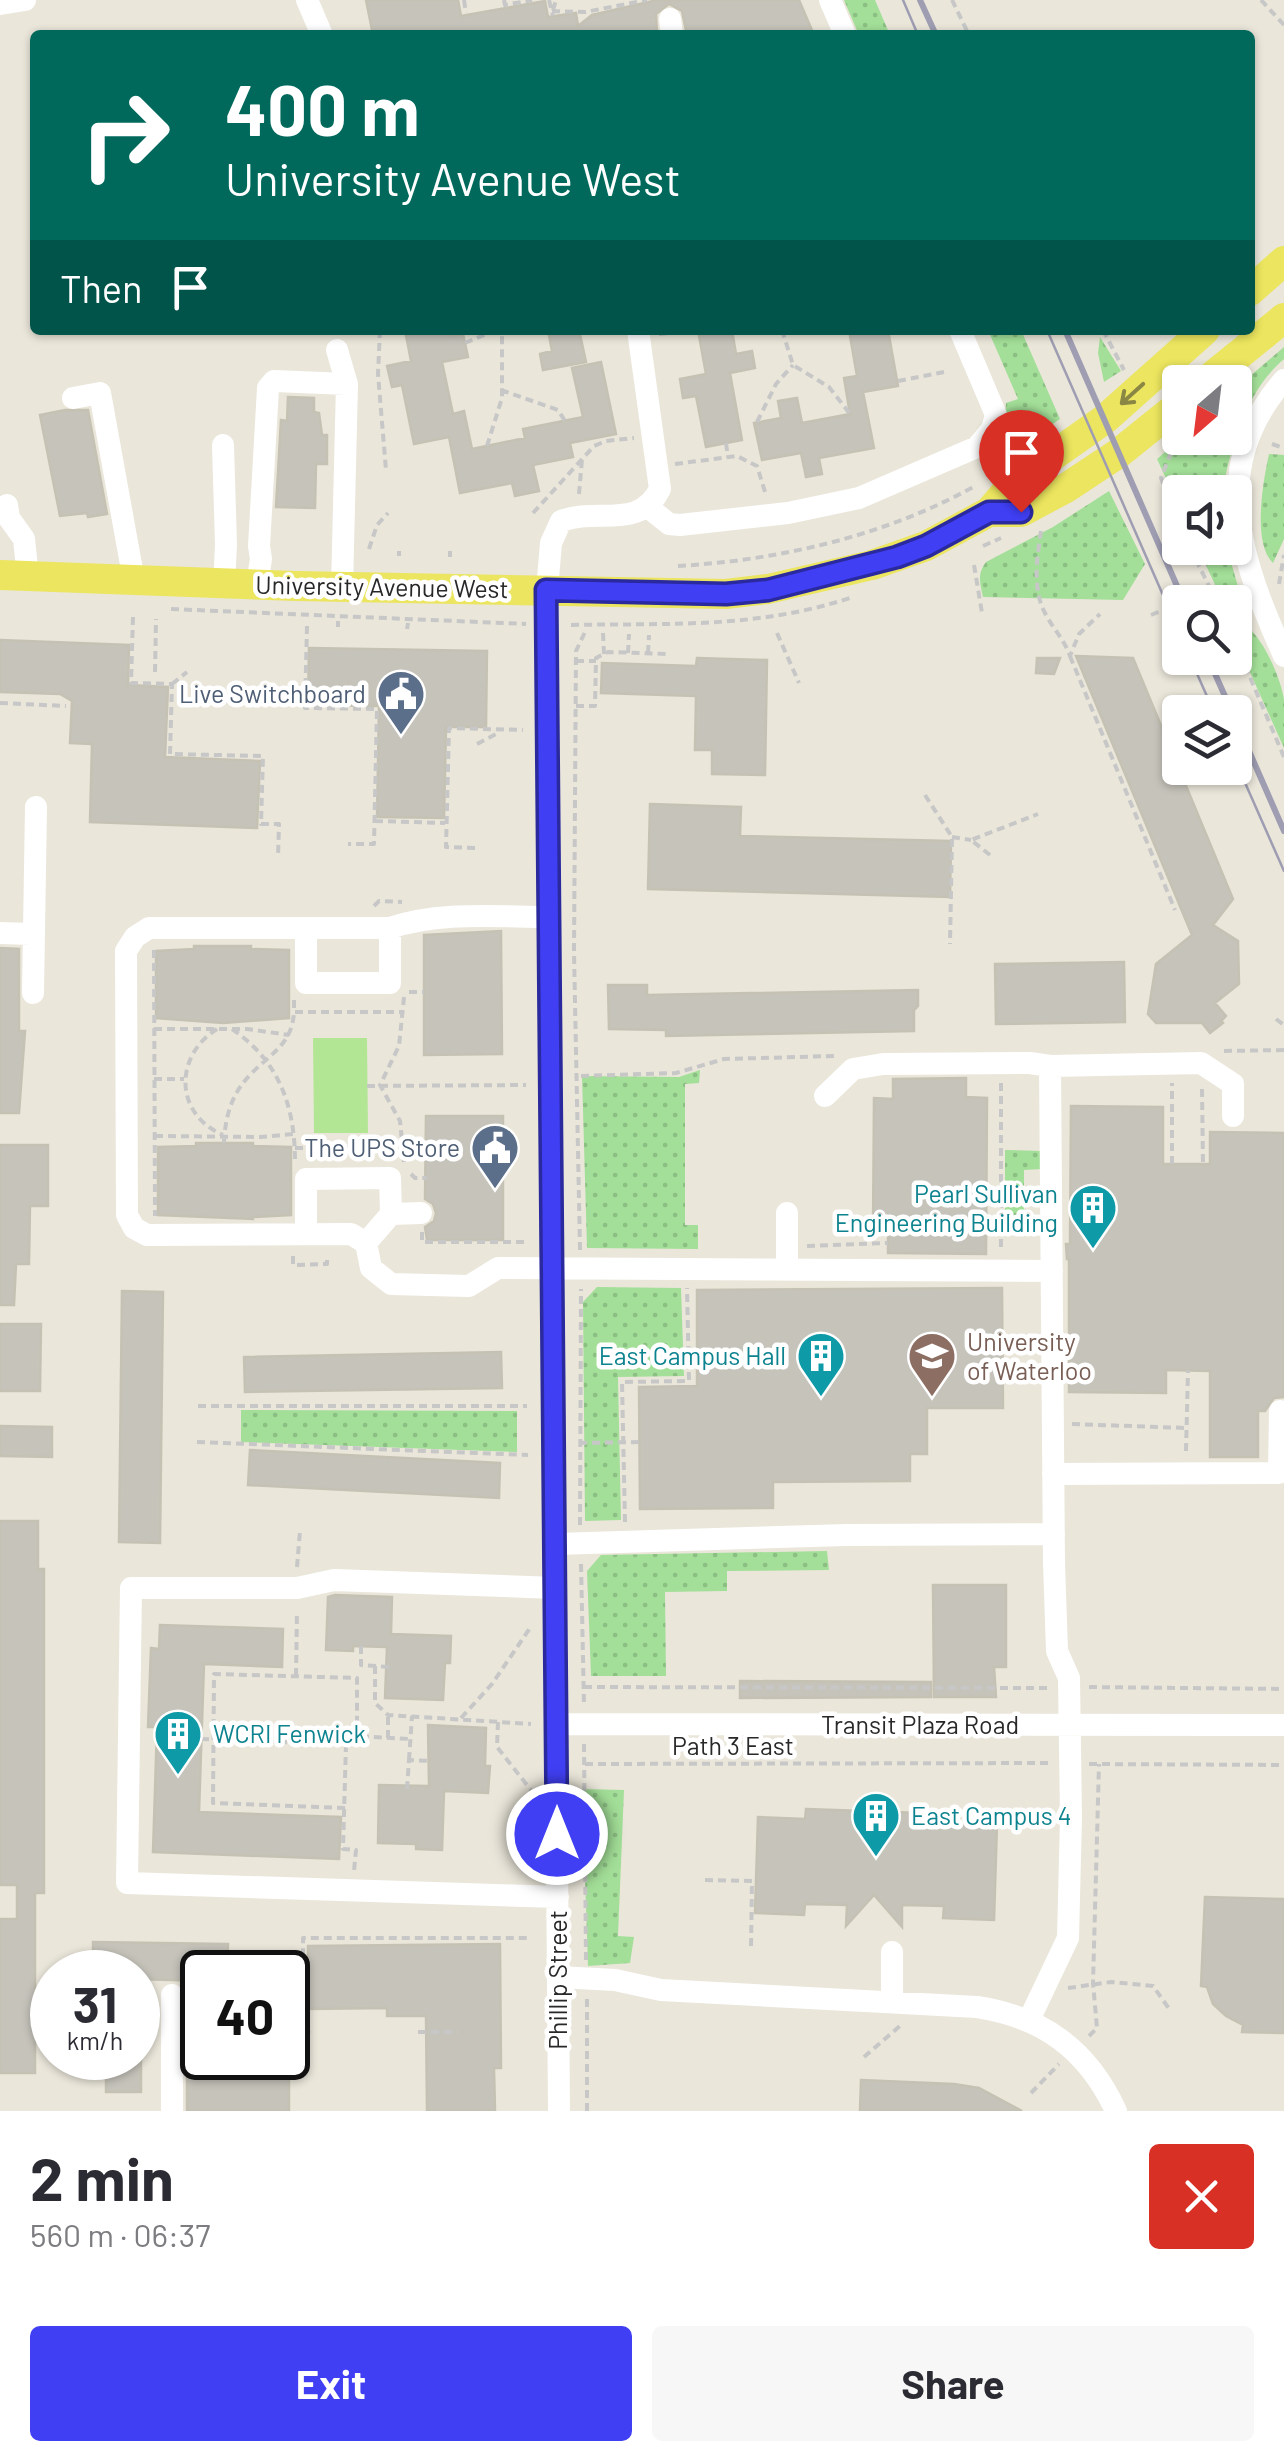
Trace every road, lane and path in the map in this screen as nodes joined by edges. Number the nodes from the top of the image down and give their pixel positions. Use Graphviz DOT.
graph roads {
  1 [pos="24,0"];
  2 [pos="307,0"];
  3 [pos="464,0"];
  4 [pos="504,0"];
  5 [pos="532,0"];
  6 [pos="552,0"];
  7 [pos="647,0"];
  8 [pos="830,0"];
  9 [pos="952,0"];
  10 [pos="1261,0"];
  11 [pos="0,4"];
  12 [pos="466,13"];
  13 [pos="1284,25"];
  14 [pos="320,30"];
  15 [pos="844,30"];
  16 [pos="967,30"];
  17 [pos="1284,261"];
  18 [pos="1255,287"];
  19 [pos="1284,318"];
  20 [pos="380,335"];
  21 [pos="486,335"];
  22 [pos="499,335"];
  23 [pos="638,335"];
  24 [pos="784,335"];
  25 [pos="962,335"];
  26 [pos="1106,335"];
  27 [pos="1199,335"];
  28 [pos="465,343"];
  29 [pos="337,350"];
  30 [pos="793,365"];
  31 [pos="1227,365"];
  32 [pos="1124,370"];
  33 [pos="944,372"];
  34 [pos="1284,380"];
  35 [pos="898,382"];
  36 [pos="347,384"];
  37 [pos="501,390"];
  38 [pos="73,398"];
  39 [pos="850,414"];
  40 [pos="1162,418"];
  41 [pos="565,421"];
  42 [pos="757,422"];
  43 [pos="654,436"];
  44 [pos="592,438"];
  45 [pos="1263,441"];
  46 [pos="726,443"];
  47 [pos="224,445"];
  48 [pos="487,446"];
  49 [pos="594,446"];
  50 [pos="1284,448"];
  51 [pos="728,457"];
  52 [pos="582,459"];
  53 [pos="658,466"];
  54 [pos="386,470"];
  55 [pos="578,497"];
  56 [pos="7,505"];
  57 [pos="649,508"];
  58 [pos="989,512"];
  59 [pos="388,513"];
  60 [pos="533,513"];
  61 [pos="770,515"];
  62 [pos="1041,526"];
  63 [pos="370,549"];
  64 [pos="1284,554"];
  65 [pos="974,565"];
  66 [pos="14,576"];
  67 [pos="134,581"];
  68 [pos="224,584"];
  69 [pos="257,585"];
  70 [pos="342,586"];
  71 [pos="546,590"];
  72 [pos="1279,596"];
  73 [pos="158,608"];
  74 [pos="1162,611"];
  75 [pos="982,613"];
  76 [pos="1100,614"];
  77 [pos="1151,615"];
  78 [pos="133,617"];
  79 [pos="156,619"];
  80 [pos="737,622"];
  81 [pos="509,623"];
  82 [pos="584,624"];
  83 [pos="307,626"];
  84 [pos="585,632"];
  85 [pos="603,632"];
  86 [pos="776,632"];
  87 [pos="628,634"];
  88 [pos="649,634"];
  89 [pos="628,653"];
  90 [pos="648,653"];
  91 [pos="604,654"];
  92 [pos="669,654"];
  93 [pos="1070,656"];
  94 [pos="1284,656"];
  95 [pos="576,661"];
  96 [pos="596,661"];
  97 [pos="155,672"];
  98 [pos="187,672"];
  99 [pos="1249,675"];
  100 [pos="799,683"];
  101 [pos="172,684"];
  102 [pos="0,703"];
  103 [pos="66,706"];
  104 [pos="576,706"];
  105 [pos="498,729"];
  106 [pos="523,730"];
  107 [pos="477,744"];
  108 [pos="1284,757"];
  109 [pos="925,795"];
  110 [pos="36,807"];
  111 [pos="1038,814"];
  112 [pos="375,821"];
  113 [pos="447,823"];
  114 [pos="952,837"];
  115 [pos="971,840"];
  116 [pos="348,844"];
  117 [pos="475,848"];
  118 [pos="990,856"];
  119 [pos="278,857"];
  120 [pos="1176,910"];
  121 [pos="550,917"];
  122 [pos="306,928"];
  123 [pos="390,928"];
  124 [pos="0,932"];
  125 [pos="32,934"];
  126 [pos="154,943"];
  127 [pos="950,944"];
  128 [pos="424,992"];
  129 [pos="33,994"];
  130 [pos="294,994"];
  131 [pos="294,1012"];
  132 [pos="404,1012"];
  133 [pos="1276,1019"];
  134 [pos="1284,1025"];
  135 [pos="221,1027"];
  136 [pos="232,1029"];
  137 [pos="154,1030"];
  138 [pos="289,1035"];
  139 [pos="268,1060"];
  140 [pos="1001,1063"];
  141 [pos="1201,1063"];
  142 [pos="1172,1064"];
  143 [pos="1050,1066"];
  144 [pos="184,1078"];
  145 [pos="155,1079"];
  146 [pos="526,1085"];
  147 [pos="368,1086"];
  148 [pos="380,1086"];
  149 [pos="825,1096"];
  150 [pos="1233,1116"];
  151 [pos="224,1135"];
  152 [pos="155,1136"];
  153 [pos="224,1143"];
  154 [pos="295,1148"];
  155 [pos="404,1148"];
  156 [pos="1172,1164"];
  157 [pos="1203,1164"];
  158 [pos="426,1178"];
  159 [pos="787,1213"];
  160 [pos="391,1214"];
  161 [pos="422,1214"];
  162 [pos="155,1223"];
  163 [pos="306,1234"];
  164 [pos="426,1242"];
  165 [pos="527,1242"];
  166 [pos="366,1243"];
  167 [pos="888,1243"];
  168 [pos="787,1257"];
  169 [pos="687,1267"];
  170 [pos="553,1268"];
  171 [pos="580,1268"];
  172 [pos="1002,1270"];
  173 [pos="1052,1272"];
  174 [pos="1188,1370"];
  175 [pos="198,1406"];
  176 [pos="527,1406"];
  177 [pos="1280,1411"];
  178 [pos="1054,1424"];
  179 [pos="1187,1428"];
  180 [pos="197,1442"];
  181 [pos="623,1442"];
  182 [pos="640,1442"];
  183 [pos="581,1443"];
  184 [pos="555,1444"];
  185 [pos="528,1455"];
  186 [pos="1054,1474"];
  187 [pos="1186,1474"];
  188 [pos="625,1518"];
  189 [pos="1054,1534"];
  190 [pos="568,1544"];
  191 [pos="556,1588"];
  192 [pos="530,1628"];
  193 [pos="298,1638"];
  194 [pos="362,1646"];
  195 [pos="376,1666"];
  196 [pos="390,1667"];
  197 [pos="296,1676"];
  198 [pos="1086,1687"];
  199 [pos="1061,1688"];
  200 [pos="1284,1690"];
  201 [pos="388,1716"];
  202 [pos="412,1716"];
  203 [pos="460,1718"];
  204 [pos="498,1721"];
  205 [pos="530,1724"];
  206 [pos="556,1724"];
  207 [pos="1284,1725"];
  208 [pos="1069,1726"];
  209 [pos="357,1736"];
  210 [pos="388,1738"];
  211 [pos="202,1739"];
  212 [pos="214,1739"];
  213 [pos="410,1739"];
  214 [pos="346,1744"];
  215 [pos="584,1748"];
  216 [pos="409,1760"];
  217 [pos="430,1761"];
  218 [pos="1060,1763"];
  219 [pos="586,1764"];
  220 [pos="1083,1764"];
  221 [pos="1099,1764"];
  222 [pos="1284,1765"];
  223 [pos="407,1789"];
  224 [pos="531,1790"];
  225 [pos="345,1808"];
  226 [pos="356,1850"];
  227 [pos="704,1880"];
  228 [pos="558,1898"];
  229 [pos="531,1938"];
  230 [pos="752,1948"];
  231 [pos="303,1950"];
  232 [pos="892,1952"];
  233 [pos="558,1977"];
  234 [pos="586,1978"];
  235 [pos="1093,1983"];
  236 [pos="1060,1990"];
  237 [pos="172,1995"];
  238 [pos="892,2002"];
  239 [pos="927,2004"];
  240 [pos="1170,2010"];
  241 [pos="1030,2020"];
  242 [pos="418,2032"];
  243 [pos="458,2032"];
  244 [pos="1084,2040"];
  245 [pos="864,2057"];
  246 [pos="1062,2062"];
  247 [pos="1031,2093"];
  248 [pos="172,2111"];
  249 [pos="559,2111"];
  250 [pos="587,2111"];
  251 [pos="1116,2111"];
  1 -- 11 [label="street"];
  2 -- 14 [label="street"];
  3 -- 12 [label="path"];
  4 -- 5 [label="path"];
  6 -- 7 [label="path"];
  8 -- 15 [label="street"];
  9 -- 16 [label="path"];
  10 -- 13 [label="path"];
  17 -- 18 [label="main road"];
  19 -- 31 [label="main road"];
  20 -- 54 [label="path"];
  21 -- 28 [label="path"];
  22 -- 37 [label="path"];
  23 -- 43 [label="street"];
  24 -- 30 [label="path"];
  25 -- 61 [label="street"];
  26 -- 32 [label="path"];
  27 -- 58 [label="main road, University Avenue West, one-way"];
  29 -- 36 [label="street"];
  30 -- 39 [label="path"];
  30 -- 42 [label="path"];
  33 -- 35 [label="path"];
  34 -- 94 [label="street"];
  36 -- 69 [label="street"];
  36 -- 70 [label="street"];
  37 -- 41 [label="path"];
  37 -- 48 [label="path"];
  38 -- 67 [label="street"];
  40 -- 58 [label="main road, University Avenue West"];
  43 -- 49 [label="path"];
  43 -- 53 [label="street"];
  44 -- 49 [label="path"];
  45 -- 50 [label="path"];
  46 -- 51 [label="path"];
  47 -- 68 [label="street"];
  49 -- 52 [label="path"];
  51 -- 53 [label="path"];
  51 -- 61 [label="path"];
  52 -- 55 [label="path"];
  52 -- 60 [label="path"];
  53 -- 57 [label="street"];
  56 -- 66 [label="street"];
  57 -- 61 [label="street"];
  57 -- 71 [label="street, Phillip Street"];
  58 -- 71 [label="main road, University Avenue West"];
  59 -- 63 [label="path"];
  62 -- 93 [label="path"];
  64 -- 72 [label="path"];
  65 -- 75 [label="path"];
  66 -- 67 [label="main road, University Avenue West"];
  67 -- 68 [label="main road, University Avenue West"];
  68 -- 69 [label="main road, University Avenue West"];
  69 -- 70 [label="main road, University Avenue West"];
  70 -- 71 [label="main road, University Avenue West"];
  71 -- 121 [label="street, Phillip Street"];
  73 -- 81 [label="path, University Avenue West"];
  74 -- 77 [label="path"];
  76 -- 93 [label="path"];
  78 -- 101 [label="path"];
  79 -- 97 [label="path"];
  80 -- 82 [label="path"];
  83 -- 112 [label="path"];
  84 -- 95 [label="path"];
  85 -- 91 [label="path"];
  86 -- 100 [label="path"];
  87 -- 89 [label="path"];
  88 -- 90 [label="path"];
  89 -- 90 [label="path"];
  89 -- 91 [label="path"];
  90 -- 92 [label="path"];
  91 -- 96 [label="path"];
  93 -- 120 [label="path"];
  95 -- 96 [label="path"];
  95 -- 104 [label="path"];
  96 -- 104 [label="path"];
  98 -- 101 [label="path"];
  99 -- 108 [label="path"];
  101 -- 119 [label="path"];
  102 -- 103 [label="path"];
  104 -- 171 [label="path"];
  105 -- 106 [label="path"];
  105 -- 107 [label="path"];
  105 -- 113 [label="path"];
  109 -- 114 [label="path"];
  110 -- 125 [label="street"];
  111 -- 115 [label="path"];
  112 -- 113 [label="path"];
  112 -- 116 [label="path"];
  113 -- 117 [label="path"];
  114 -- 115 [label="path"];
  114 -- 127 [label="path"];
  115 -- 118 [label="path"];
  121 -- 123 [label="street"];
  121 -- 170 [label="street, Phillip Street"];
  122 -- 123 [label="street"];
  122 -- 123 [label="street"];
  122 -- 163 [label="street"];
  124 -- 125 [label="street"];
  125 -- 129 [label="street"];
  126 -- 137 [label="path"];
  128 -- 132 [label="path"];
  130 -- 131 [label="path"];
  131 -- 132 [label="path"];
  131 -- 138 [label="path"];
  132 -- 148 [label="path"];
  133 -- 134 [label="path"];
  135 -- 136 [label="path"];
  135 -- 137 [label="path"];
  135 -- 144 [label="path"];
  136 -- 138 [label="path"];
  136 -- 139 [label="path"];
  137 -- 145 [label="path"];
  138 -- 139 [label="path"];
  139 -- 151 [label="path"];
  139 -- 151 [label="path"];
  140 -- 143 [label="street"];
  140 -- 149 [label="street"];
  140 -- 172 [label="path"];
  141 -- 142 [label="street"];
  141 -- 150 [label="street"];
  141 -- 157 [label="path"];
  142 -- 143 [label="street"];
  142 -- 156 [label="path"];
  143 -- 173 [label="street"];
  144 -- 145 [label="path"];
  144 -- 151 [label="path"];
  145 -- 152 [label="path"];
  146 -- 148 [label="path"];
  147 -- 148 [label="path"];
  148 -- 155 [label="path"];
  151 -- 152 [label="path"];
  151 -- 153 [label="path"];
  152 -- 162 [label="path"];
  154 -- 155 [label="path"];
  155 -- 158 [label="path"];
  159 -- 168 [label="street"];
  160 -- 161 [label="street"];
  160 -- 163 [label="street"];
  160 -- 166 [label="street"];
  163 -- 166 [label="street"];
  164 -- 165 [label="path"];
  166 -- 170 [label="street"];
  167 -- 168 [label="path"];
  168 -- 169 [label="street"];
  168 -- 172 [label="street"];
  169 -- 171 [label="street"];
  169 -- 181 [label="path"];
  170 -- 171 [label="street"];
  170 -- 184 [label="street, Phillip Street"];
  171 -- 183 [label="path"];
  172 -- 173 [label="street"];
  173 -- 178 [label="street"];
  174 -- 179 [label="path"];
  175 -- 176 [label="path"];
  177 -- 187 [label="street"];
  178 -- 179 [label="path"];
  178 -- 186 [label="street"];
  179 -- 187 [label="path"];
  180 -- 185 [label="path"];
  181 -- 182 [label="path"];
  181 -- 183 [label="path"];
  181 -- 188 [label="path"];
  183 -- 184 [label="path"];
  183 -- 190 [label="path"];
  184 -- 190 [label="street, Phillip Street"];
  186 -- 187 [label="street"];
  186 -- 189 [label="street"];
  189 -- 190 [label="street"];
  189 -- 208 [label="street"];
  190 -- 191 [label="street, Phillip Street"];
  190 -- 199 [label="path"];
  191 -- 206 [label="street, Phillip Street"];
  191 -- 228 [label="street"];
  192 -- 203 [label="path"];
  193 -- 197 [label="path"];
  194 -- 195 [label="path"];
  195 -- 196 [label="path"];
  195 -- 201 [label="path"];
  197 -- 209 [label="path"];
  197 -- 212 [label="path"];
  198 -- 200 [label="path"];
  201 -- 202 [label="path"];
  201 -- 210 [label="path"];
  202 -- 203 [label="path"];
  202 -- 213 [label="path"];
  203 -- 204 [label="path"];
  204 -- 205 [label="path"];
  204 -- 224 [label="path"];
  206 -- 208 [label="street, Transit Plaza Road"];
  206 -- 228 [label="street, Phillip Street"];
  207 -- 208 [label="street, Transit Plaza Road"];
  208 -- 241 [label="street"];
  209 -- 210 [label="path"];
  209 -- 214 [label="path"];
  210 -- 213 [label="path"];
  211 -- 212 [label="path"];
  212 -- 214 [label="path"];
  212 -- 225 [label="path"];
  213 -- 216 [label="path"];
  214 -- 225 [label="path"];
  215 -- 219 [label="path"];
  216 -- 217 [label="path"];
  216 -- 223 [label="path"];
  218 -- 219 [label="path, Path 3 East"];
  219 -- 234 [label="path"];
  220 -- 221 [label="path"];
  221 -- 222 [label="path"];
  221 -- 235 [label="path"];
  225 -- 226 [label="path"];
  227 -- 230 [label="path"];
  228 -- 233 [label="street, Phillip Street"];
  229 -- 231 [label="path"];
  232 -- 238 [label="street"];
  233 -- 234 [label="street"];
  233 -- 249 [label="street, Phillip Street"];
  234 -- 238 [label="street"];
  234 -- 250 [label="path"];
  235 -- 236 [label="path"];
  235 -- 240 [label="path"];
  235 -- 244 [label="path"];
  237 -- 248 [label="street"];
  238 -- 239 [label="street"];
  239 -- 241 [label="street"];
  239 -- 245 [label="path"];
  241 -- 251 [label="street"];
  242 -- 243 [label="path"];
  246 -- 247 [label="path"];
}
